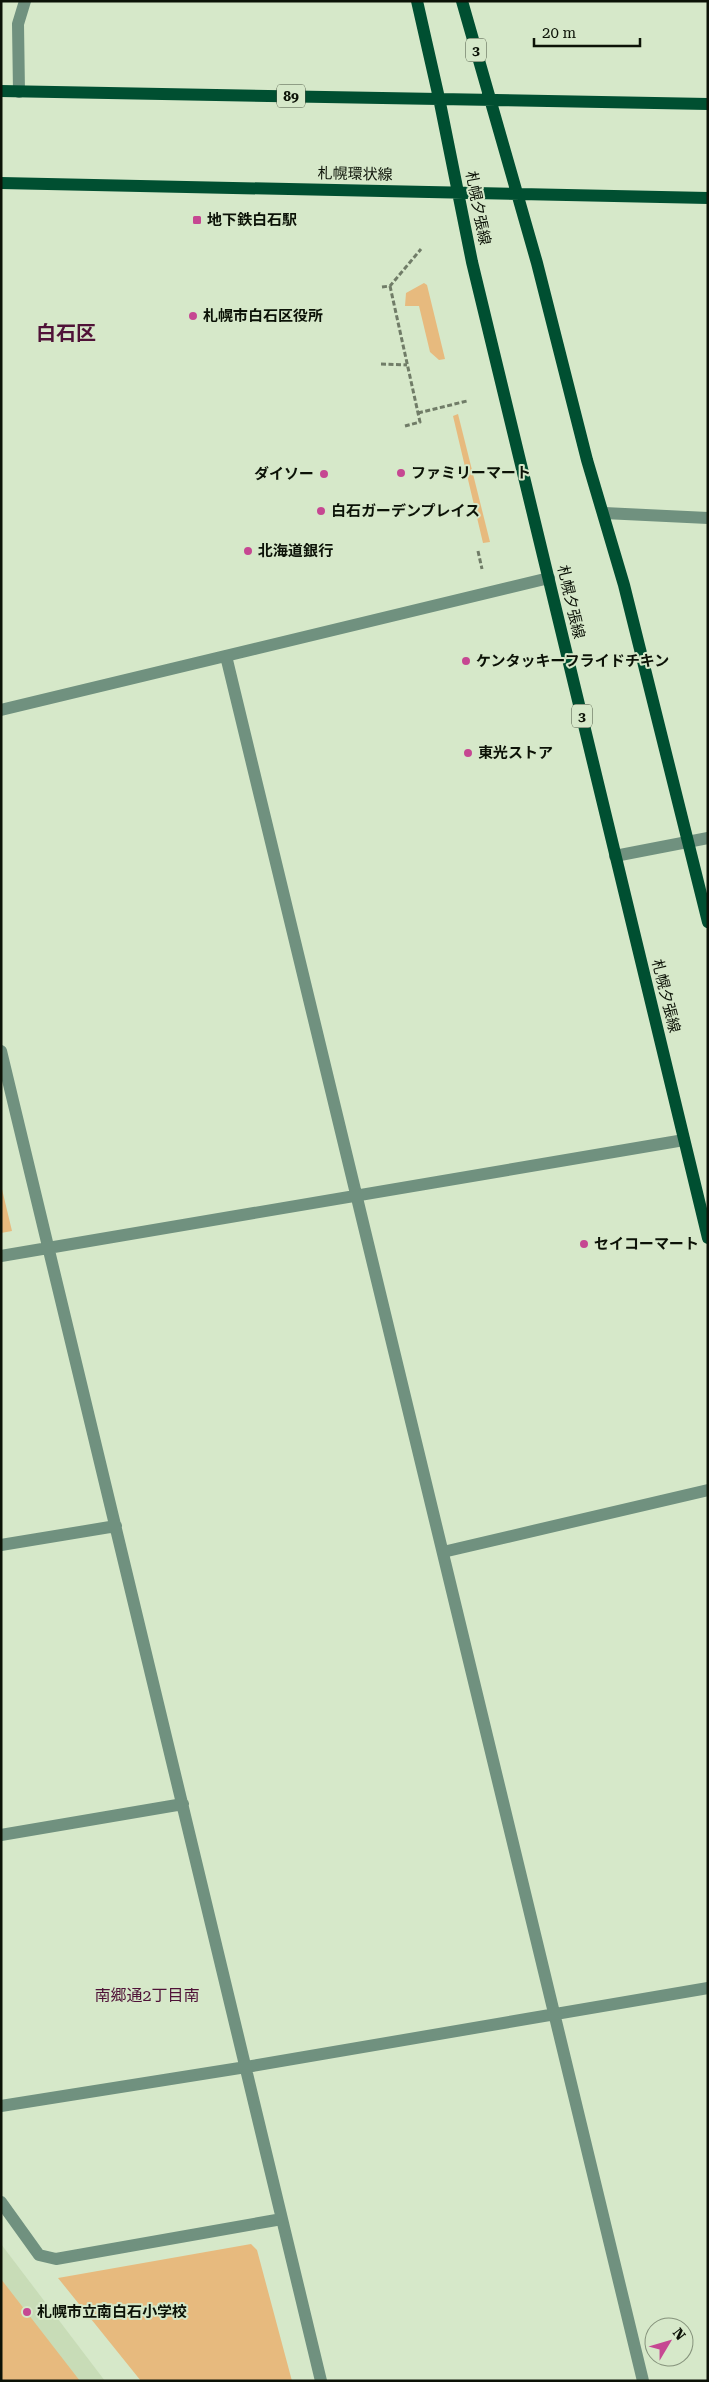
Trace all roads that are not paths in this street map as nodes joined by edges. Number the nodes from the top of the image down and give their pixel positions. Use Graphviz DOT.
graph roads {
  1 [pos="25,1"];
  2 [pos="417,1"];
  3 [pos="462,1"];
  4 [pos="1,92"];
  5 [pos="19,92"];
  6 [pos="439,98"];
  7 [pos="489,99"];
  8 [pos="708,104"];
  9 [pos="1,183"];
  10 [pos="459,192"];
  11 [pos="516,194"];
  12 [pos="708,198"];
  13 [pos="604,513"];
  14 [pos="708,518"];
  15 [pos="549,578"];
  16 [pos="226,656"];
  17 [pos="1,710"];
  18 [pos="708,838"];
  19 [pos="688,842"];
  20 [pos="615,856"];
  21 [pos="708,922"];
  22 [pos="1,1051"];
  23 [pos="684,1140"];
  24 [pos="358,1196"];
  25 [pos="708,1238"];
  26 [pos="49,1247"];
  27 [pos="1,1256"];
  28 [pos="708,1490"];
  29 [pos="116,1526"];
  30 [pos="1,1544"];
  31 [pos="443,1552"];
  32 [pos="183,1804"];
  33 [pos="1,1835"];
  34 [pos="708,1988"];
  35 [pos="553,2014"];
  36 [pos="246,2067"];
  37 [pos="1,2106"];
  38 [pos="1,2202"];
  39 [pos="282,2219"];
  40 [pos="321,2381"];
  41 [pos="642,2381"];
  1 -- 5 [label="street"];
  2 -- 6 [label="main road, 札幌夕張線 / 3"];
  3 -- 7 [label="main road, 3"];
  4 -- 5 [label="main road, 89"];
  5 -- 6 [label="main road, 89"];
  6 -- 7 [label="main road, 89"];
  6 -- 10 [label="main road, 札幌夕張線 / 3"];
  7 -- 8 [label="main road, 89"];
  7 -- 11 [label="main road, 3"];
  9 -- 10 [label="main road, 札幌環状線"];
  10 -- 11 [label="main road, 札幌環状線"];
  10 -- 15 [label="main road, 札幌夕張線 / 3"];
  11 -- 12 [label="main road, 札幌環状線"];
  11 -- 13 [label="main road, 3"];
  13 -- 14 [label="street"];
  13 -- 19 [label="main road, 3"];
  15 -- 16 [label="street"];
  15 -- 20 [label="main road, 札幌夕張線 / 3"];
  16 -- 17 [label="street"];
  16 -- 24 [label="street"];
  18 -- 19 [label="street"];
  19 -- 20 [label="street"];
  19 -- 21 [label="main road, 3"];
  20 -- 23 [label="main road, 札幌夕張線 / 3"];
  22 -- 26 [label="street"];
  23 -- 24 [label="street"];
  23 -- 25 [label="main road, 札幌夕張線 / 3"];
  24 -- 26 [label="street"];
  24 -- 31 [label="street"];
  26 -- 27 [label="street"];
  26 -- 29 [label="street"];
  28 -- 31 [label="street"];
  29 -- 30 [label="street"];
  29 -- 32 [label="street"];
  31 -- 35 [label="street"];
  32 -- 33 [label="street"];
  32 -- 36 [label="street"];
  34 -- 35 [label="street"];
  35 -- 36 [label="street"];
  35 -- 41 [label="street"];
  36 -- 37 [label="street"];
  36 -- 39 [label="street"];
  38 -- 39 [label="street"];
  39 -- 40 [label="street"];
}
